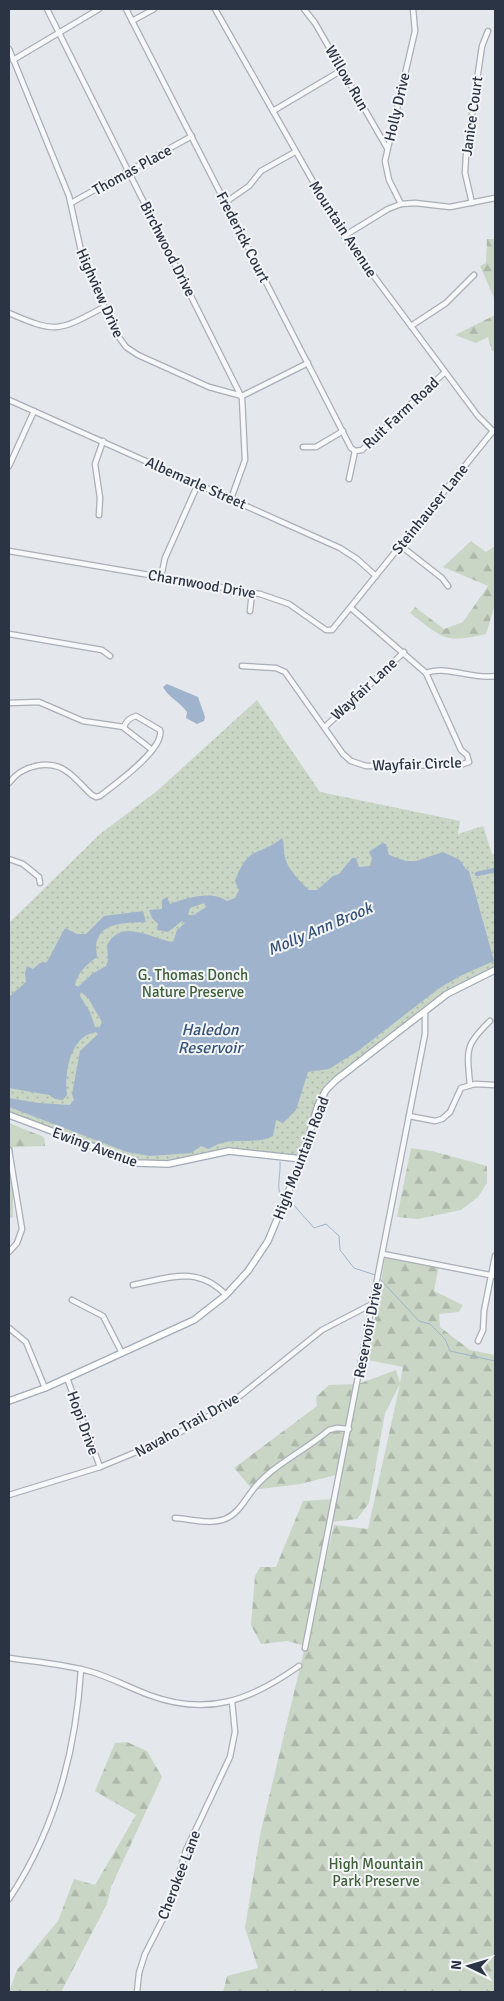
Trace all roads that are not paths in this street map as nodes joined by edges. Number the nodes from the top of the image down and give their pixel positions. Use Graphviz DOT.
graph roads {
  1 [pos="47,9"];
  2 [pos="99,9"];
  3 [pos="126,9"];
  4 [pos="154,9"];
  5 [pos="215,9"];
  6 [pos="304,9"];
  7 [pos="413,9"];
  8 [pos="132,21"];
  9 [pos="488,31"];
  10 [pos="59,32"];
  11 [pos="9,49"];
  12 [pos="13,60"];
  13 [pos="342,70"];
  14 [pos="272,111"];
  15 [pos="192,136"];
  16 [pos="387,148"];
  17 [pos="295,152"];
  18 [pos="128,172"];
  19 [pos="495,198"];
  20 [pos="226,202"];
  21 [pos="71,203"];
  22 [pos="472,203"];
  23 [pos="401,204"];
  24 [pos="344,236"];
  25 [pos="474,276"];
  26 [pos="104,307"];
  27 [pos="9,313"];
  28 [pos="411,326"];
  29 [pos="308,363"];
  30 [pos="445,372"];
  31 [pos="242,396"];
  32 [pos="9,400"];
  33 [pos="34,411"];
  34 [pos="343,431"];
  35 [pos="494,432"];
  36 [pos="102,442"];
  37 [pos="303,447"];
  38 [pos="355,451"];
  39 [pos="9,466"];
  40 [pos="349,479"];
  41 [pos="198,484"];
  42 [pos="231,499"];
  43 [pos="98,515"];
  44 [pos="401,546"];
  45 [pos="9,551"];
  46 [pos="376,576"];
  47 [pos="161,577"];
  48 [pos="448,586"];
  49 [pos="368,587"];
  50 [pos="252,592"];
  51 [pos="351,608"];
  52 [pos="250,612"];
  53 [pos="9,634"];
  54 [pos="404,652"];
  55 [pos="110,656"];
  56 [pos="242,666"];
  57 [pos="426,673"];
  58 [pos="495,676"];
  59 [pos="9,703"];
  60 [pos="124,727"];
  61 [pos="325,727"];
  62 [pos="151,749"];
  63 [pos="9,783"];
  64 [pos="9,859"];
  65 [pos="40,883"];
  66 [pos="495,970"];
  67 [pos="425,1012"];
  68 [pos="490,1021"];
  69 [pos="470,1085"];
  70 [pos="495,1085"];
  71 [pos="9,1116"];
  72 [pos="409,1116"];
  73 [pos="9,1150"];
  74 [pos="302,1159"];
  75 [pos="9,1252"];
  76 [pos="383,1254"];
  77 [pos="495,1256"];
  78 [pos="493,1276"];
  79 [pos="133,1285"];
  80 [pos="226,1295"];
  81 [pos="72,1300"];
  82 [pos="372,1304"];
  83 [pos="9,1328"];
  84 [pos="478,1341"];
  85 [pos="122,1353"];
  86 [pos="67,1378"];
  87 [pos="44,1388"];
  88 [pos="9,1401"];
  89 [pos="348,1430"];
  90 [pos="100,1467"];
  91 [pos="9,1495"];
  92 [pos="176,1518"];
  93 [pos="305,1648"];
  94 [pos="9,1658"];
  95 [pos="299,1666"];
  96 [pos="81,1669"];
  97 [pos="232,1701"];
  98 [pos="9,1899"];
  99 [pos="138,1992"];
  1 -- 10 [label="street, Birchwood Drive"];
  2 -- 10 [label="street"];
  3 -- 8 [label="street, Frederick Court"];
  4 -- 8 [label="street"];
  5 -- 14 [label="street, Mountain Avenue"];
  6 -- 13 [label="street, Willow Run"];
  7 -- 16 [label="street, Holly Drive"];
  8 -- 15 [label="street, Frederick Court"];
  9 -- 22 [label="street, Janice Court"];
  10 -- 12 [label="street"];
  10 -- 18 [label="street, Birchwood Drive"];
  11 -- 12 [label="street, Highview Drive"];
  12 -- 21 [label="street, Highview Drive"];
  13 -- 14 [label="street"];
  13 -- 16 [label="street, Willow Run"];
  14 -- 17 [label="street, Mountain Avenue"];
  15 -- 18 [label="street, Thomas Place"];
  15 -- 20 [label="street, Frederick Court"];
  16 -- 23 [label="street, Holly Drive"];
  17 -- 20 [label="street"];
  17 -- 24 [label="street, Mountain Avenue"];
  18 -- 21 [label="street, Thomas Place"];
  18 -- 31 [label="street, Birchwood Drive"];
  19 -- 22 [label="street"];
  20 -- 29 [label="street, Frederick Court"];
  21 -- 26 [label="street, Highview Drive"];
  22 -- 23 [label="street"];
  23 -- 24 [label="street"];
  24 -- 28 [label="street, Mountain Avenue"];
  25 -- 28 [label="street"];
  26 -- 27 [label="street"];
  26 -- 31 [label="street, Highview Drive"];
  28 -- 30 [label="street, Mountain Avenue"];
  29 -- 31 [label="street"];
  29 -- 34 [label="street, Frederick Court"];
  30 -- 35 [label="street, Mountain Avenue"];
  30 -- 38 [label="street, Ruit Farm Road"];
  31 -- 42 [label="street, Birchwood Drive"];
  32 -- 33 [label="street, Albemarle Street"];
  33 -- 36 [label="street, Albemarle Street"];
  33 -- 39 [label="street"];
  34 -- 37 [label="street"];
  34 -- 38 [label="street, Frederick Court"];
  35 -- 44 [label="street, Steinhauser Lane"];
  36 -- 41 [label="street, Albemarle Street"];
  36 -- 43 [label="street"];
  38 -- 40 [label="street, Ruit Farm Road"];
  41 -- 42 [label="street, Albemarle Street"];
  41 -- 47 [label="street"];
  42 -- 46 [label="street, Albemarle Street"];
  44 -- 46 [label="street, Steinhauser Lane"];
  44 -- 48 [label="street"];
  45 -- 47 [label="street, Charnwood Drive"];
  46 -- 49 [label="street, Steinhauser Lane"];
  47 -- 50 [label="street, Charnwood Drive"];
  49 -- 51 [label="street, Charnwood Drive"];
  50 -- 51 [label="street, Charnwood Drive"];
  50 -- 52 [label="street"];
  51 -- 54 [label="street, Wayfair Circle"];
  53 -- 55 [label="street"];
  54 -- 57 [label="street, Wayfair Circle"];
  54 -- 61 [label="street, Wayfair Lane"];
  56 -- 61 [label="street, Wayfair Circle"];
  57 -- 58 [label="street"];
  57 -- 61 [label="street, Wayfair Circle"];
  59 -- 60 [label="street"];
  60 -- 62 [label="street"];
  60 -- 62 [label="street"];
  62 -- 63 [label="street"];
  64 -- 65 [label="street"];
  66 -- 67 [label="main road, High Mountain Road"];
  67 -- 72 [label="street, Reservoir Drive"];
  67 -- 74 [label="main road, High Mountain Road"];
  68 -- 69 [label="street"];
  69 -- 70 [label="street"];
  69 -- 72 [label="street"];
  71 -- 74 [label="main road, Ewing Avenue"];
  72 -- 76 [label="street, Reservoir Drive"];
  73 -- 75 [label="street"];
  74 -- 80 [label="main road, High Mountain Road"];
  76 -- 78 [label="street"];
  76 -- 82 [label="street, Reservoir Drive"];
  77 -- 78 [label="street"];
  78 -- 84 [label="street"];
  79 -- 80 [label="street"];
  80 -- 85 [label="main road, High Mountain Road"];
  81 -- 85 [label="street"];
  82 -- 89 [label="street, Reservoir Drive"];
  82 -- 90 [label="street, Navaho Trail Drive"];
  83 -- 87 [label="street"];
  85 -- 86 [label="main road, High Mountain Road"];
  86 -- 87 [label="main road, High Mountain Road"];
  86 -- 90 [label="street, Hopi Drive"];
  87 -- 88 [label="main road, High Mountain Road"];
  89 -- 92 [label="street"];
  89 -- 93 [label="street, Reservoir Drive"];
  90 -- 91 [label="street, Navaho Trail Drive"];
  94 -- 96 [label="street"];
  95 -- 97 [label="street"];
  96 -- 97 [label="street"];
  96 -- 98 [label="street"];
  97 -- 99 [label="street, Cherokee Lane"];
}
